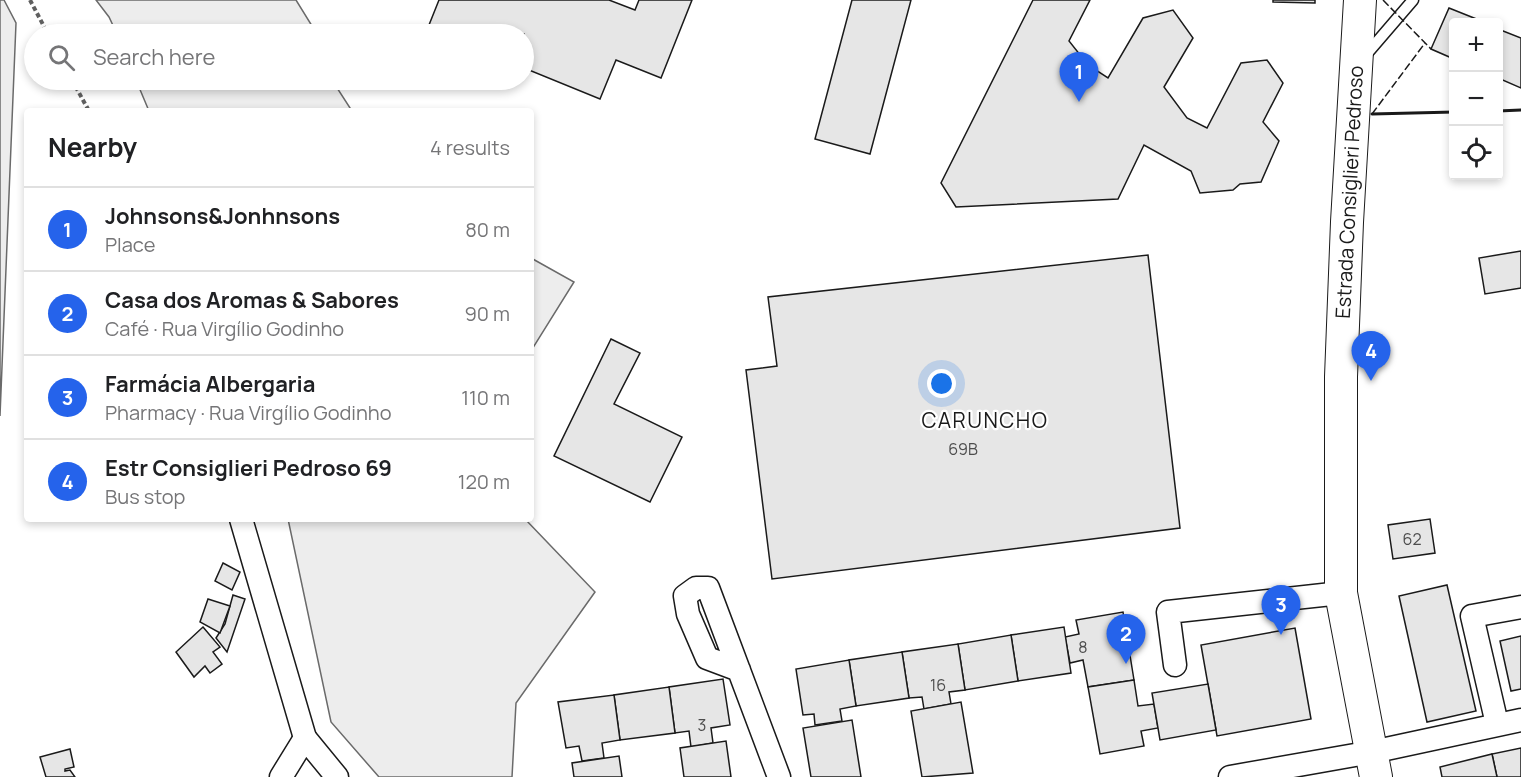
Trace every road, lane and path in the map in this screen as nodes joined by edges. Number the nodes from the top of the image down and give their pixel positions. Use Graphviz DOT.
graph roads {
  1 [pos="30,0"];
  2 [pos="1360,0"];
  3 [pos="1413,0"];
  4 [pos="43,24"];
  5 [pos="1355,66"];
  6 [pos="77,90"];
  7 [pos="87,108"];
  8 [pos="242,522"];
  9 [pos="1341,593"];
  10 [pos="1521,607"];
  11 [pos="1174,665"];
  12 [pos="739,670"];
  13 [pos="1521,720"];
  14 [pos="1497,724"];
  15 [pos="305,738"];
  16 [pos="1374,764"];
  17 [pos="281,777"];
  18 [pos="337,777"];
  19 [pos="779,777"];
  20 [pos="1230,777"];
  1 -- 4 [label="path"];
  2 -- 5 [label="main road, Estrada Consiglieri Pedroso"];
  3 -- 5 [label="lane"];
  5 -- 9 [label="main road, Estrada Consiglieri Pedroso"];
  6 -- 7 [label="path"];
  8 -- 15 [label="street"];
  9 -- 11 [label="street"];
  9 -- 16 [label="main road, Estrada Consiglieri Pedroso"];
  10 -- 14 [label="street"];
  12 -- 19 [label="street"];
  13 -- 14 [label="street"];
  14 -- 16 [label="street"];
  15 -- 17 [label="street"];
  15 -- 18 [label="street"];
  16 -- 20 [label="street"];
}
